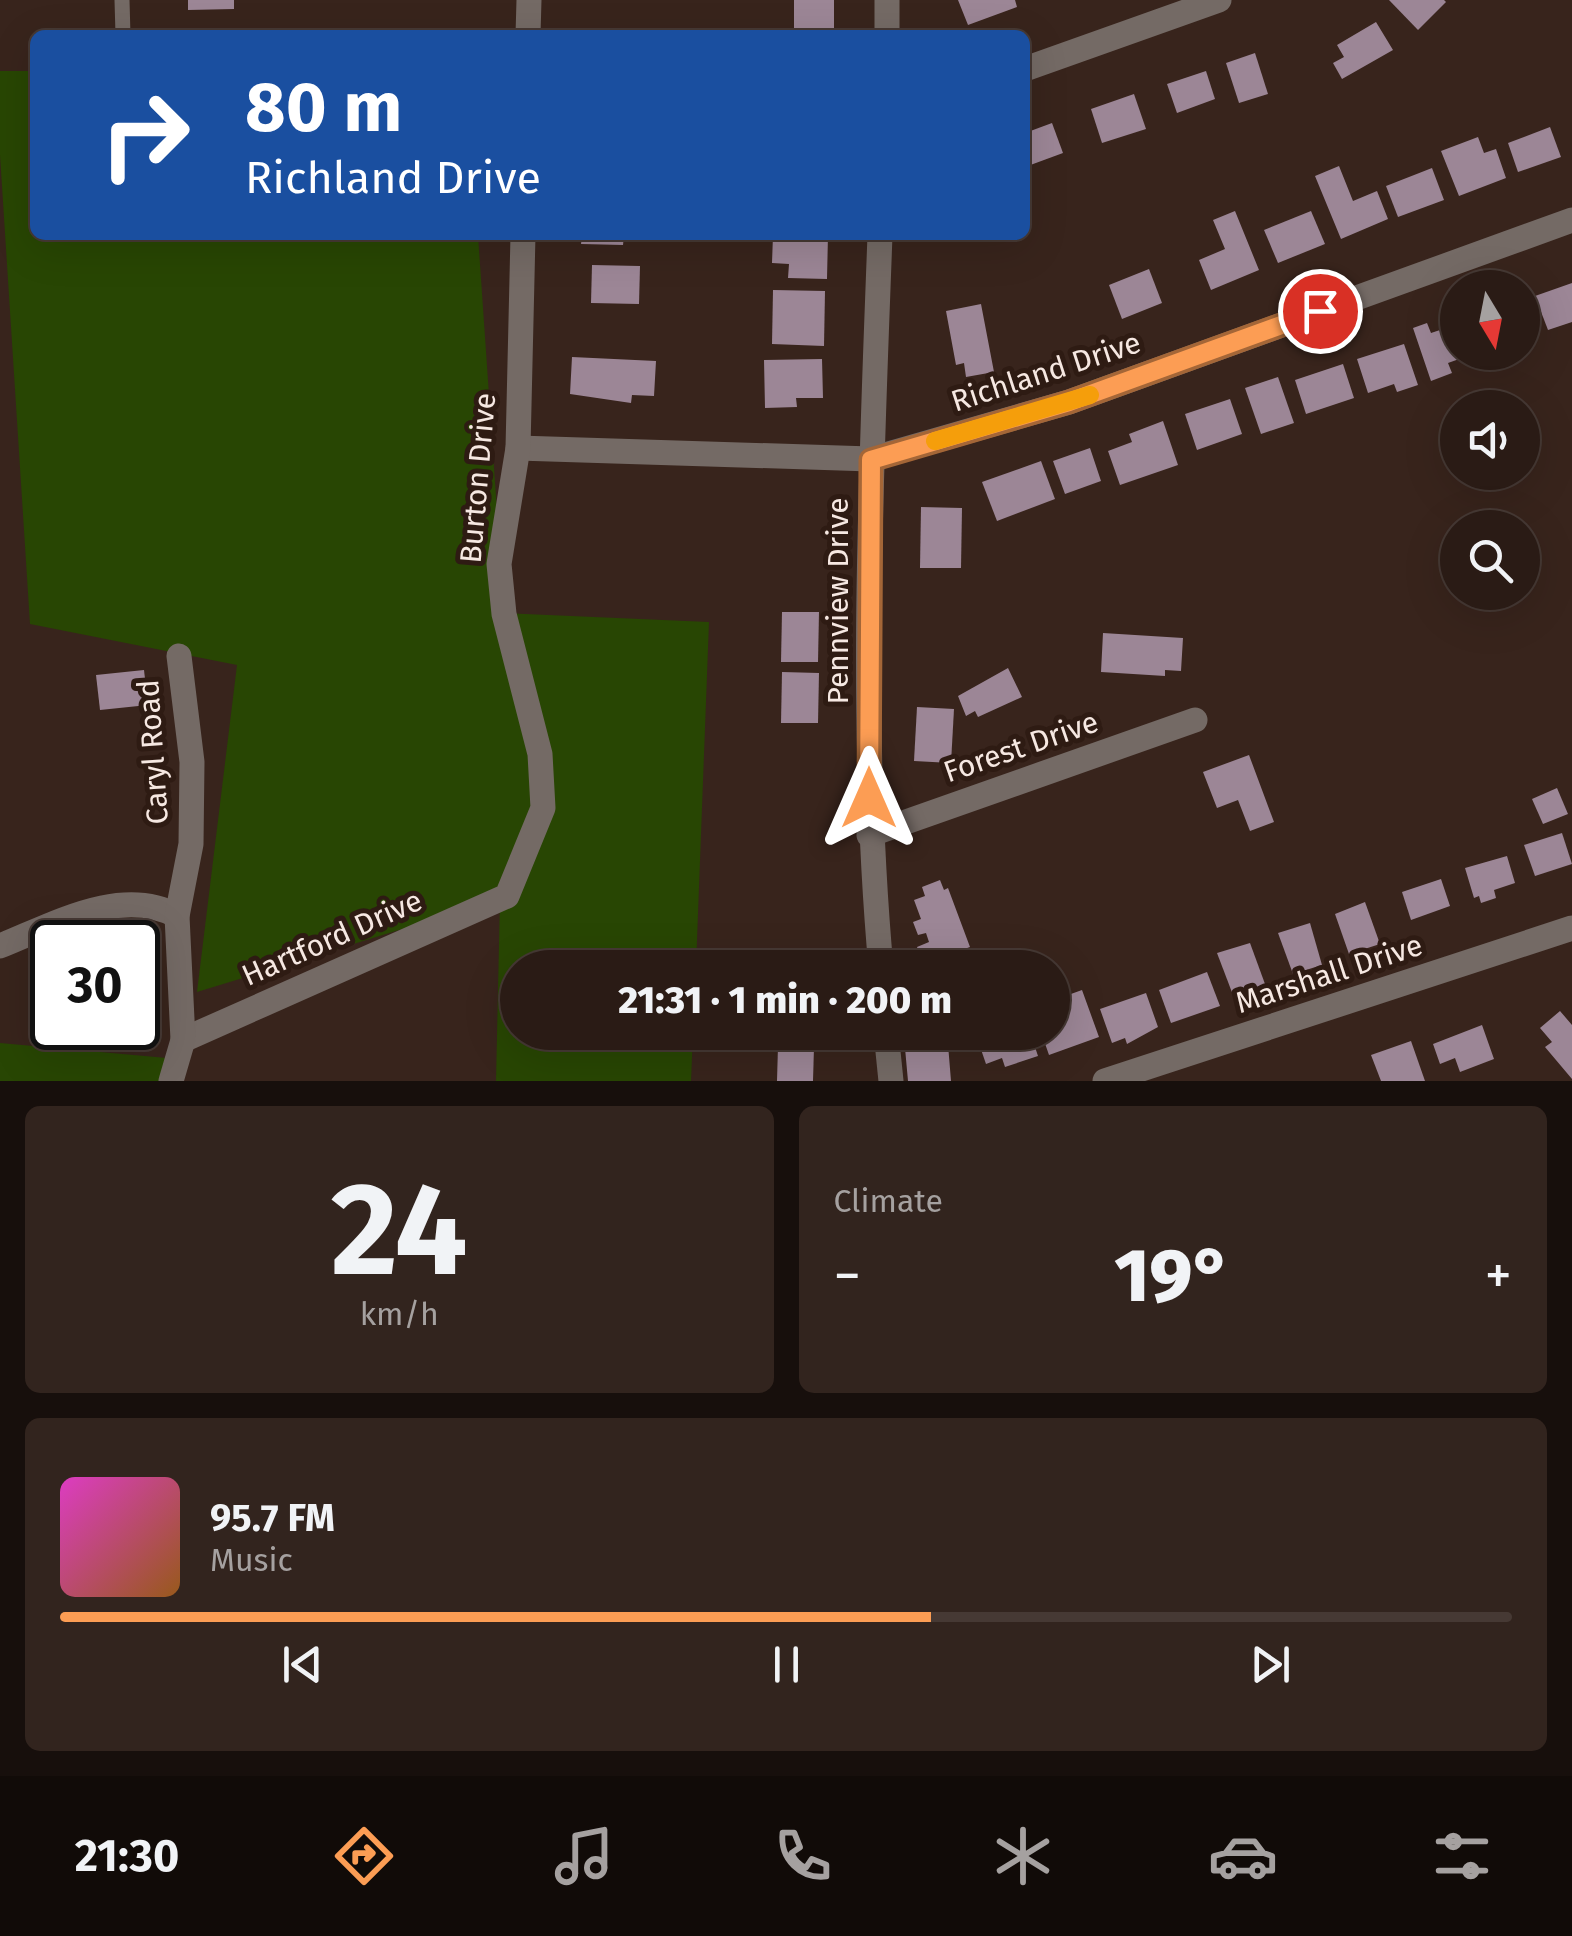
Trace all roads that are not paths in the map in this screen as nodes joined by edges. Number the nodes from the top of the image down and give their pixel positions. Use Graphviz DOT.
graph roads {
  1 [pos="122,0"];
  2 [pos="528,0"];
  3 [pos="888,0"];
  4 [pos="1219,0"];
  5 [pos="124,30"];
  6 [pos="528,30"];
  7 [pos="887,30"];
  8 [pos="1030,67"];
  9 [pos="1572,220"];
  10 [pos="523,240"];
  11 [pos="880,240"];
  12 [pos="518,448"];
  13 [pos="871,460"];
  14 [pos="179,656"];
  15 [pos="1195,720"];
  16 [pos="869,835"];
  17 [pos="507,896"];
  18 [pos="177,916"];
  19 [pos="1572,928"];
  20 [pos="0,946"];
  21 [pos="879,950"];
  22 [pos="183,1040"];
  23 [pos="888,1050"];
  24 [pos="171,1081"];
  25 [pos="891,1081"];
  26 [pos="1105,1081"];
  1 -- 5 [label="lane"];
  2 -- 6 [label="street"];
  3 -- 7 [label="street"];
  4 -- 8 [label="street"];
  9 -- 13 [label="street, Richland Drive"];
  10 -- 12 [label="street, Burton Drive"];
  11 -- 13 [label="street, Pennview Drive"];
  12 -- 13 [label="street, Richland Drive"];
  12 -- 17 [label="street, Burton Drive"];
  13 -- 16 [label="street, Pennview Drive"];
  14 -- 18 [label="street, Caryl Road"];
  15 -- 16 [label="street, Forest Drive"];
  16 -- 21 [label="street, Pennview Drive"];
  17 -- 22 [label="street, Hartford Drive"];
  18 -- 20 [label="street"];
  18 -- 22 [label="street, Caryl Road"];
  19 -- 26 [label="street, Marshall Drive"];
  22 -- 24 [label="street, Caryl Road"];
  23 -- 25 [label="street"];
}
